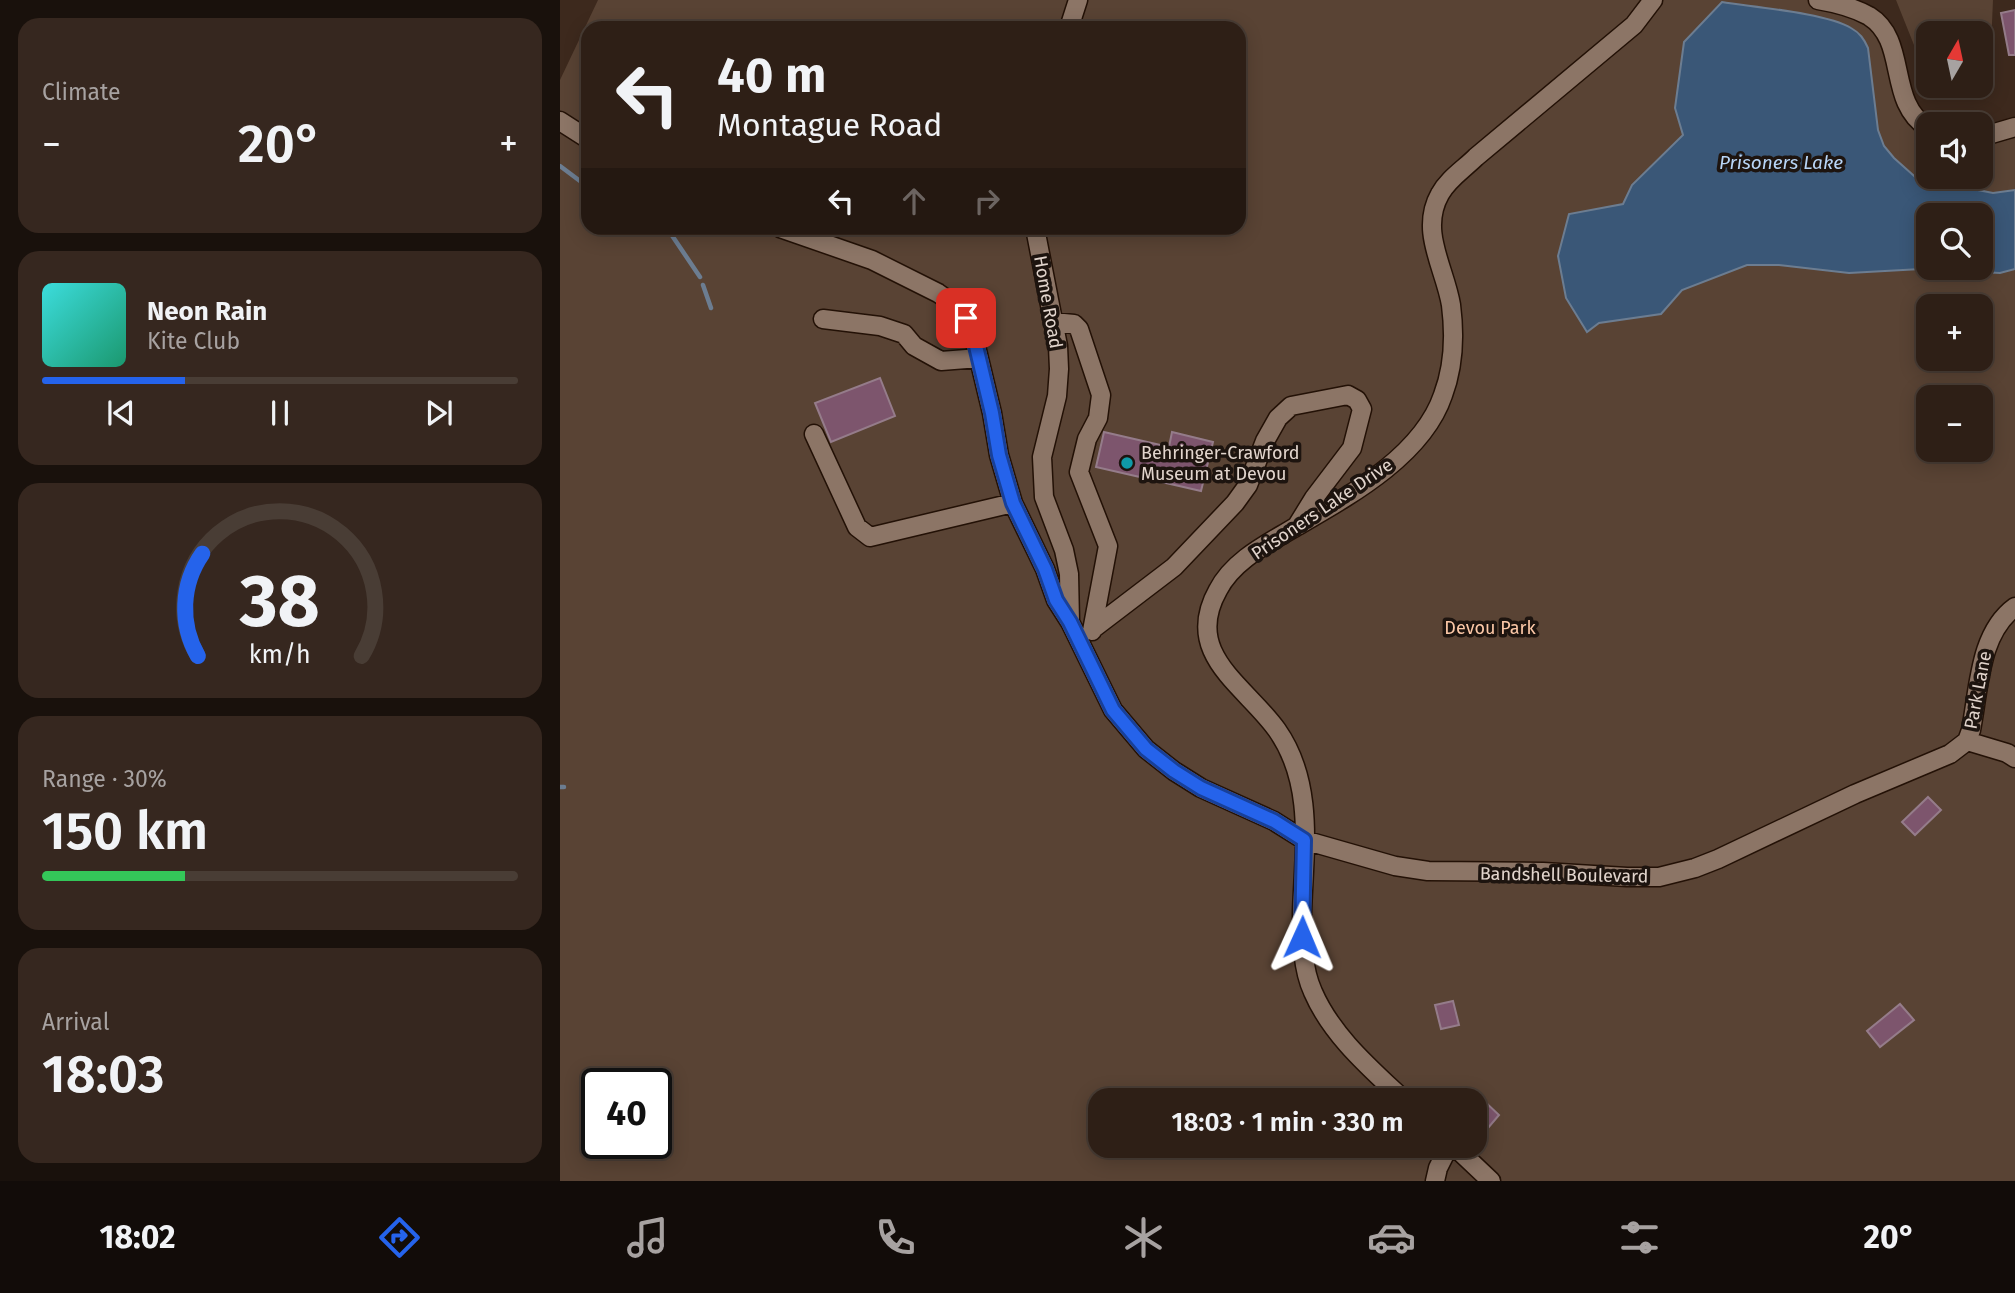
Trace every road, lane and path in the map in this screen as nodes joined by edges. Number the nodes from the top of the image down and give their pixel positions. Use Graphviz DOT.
graph roads {
  1 [pos="1079,0"];
  2 [pos="1653,0"];
  3 [pos="1818,0"];
  4 [pos="1072,21"];
  5 [pos="1916,118"];
  6 [pos="560,121"];
  7 [pos="2015,127"];
  8 [pos="1993,133"];
  9 [pos="581,134"];
  10 [pos="800,235"];
  11 [pos="1036,235"];
  12 [pos="823,319"];
  13 [pos="1053,322"];
  14 [pos="979,358"];
  15 [pos="814,434"];
  16 [pos="1013,503"];
  17 [pos="1296,527"];
  18 [pos="2015,607"];
  19 [pos="1070,622"];
  20 [pos="1094,628"];
  21 [pos="1088,658"];
  22 [pos="1967,741"];
  23 [pos="2015,758"];
  24 [pos="1304,840"];
  25 [pos="1392,1088"];
  26 [pos="1444,1158"];
  27 [pos="1465,1158"];
  28 [pos="1435,1181"];
  29 [pos="1491,1181"];
  1 -- 4 [label="street"];
  2 -- 17 [label="street, Prisoners Lake Drive"];
  3 -- 5 [label="street"];
  6 -- 9 [label="street"];
  7 -- 8 [label="street"];
  10 -- 14 [label="street, Bandshell Boulevard"];
  11 -- 13 [label="street, Home Road"];
  12 -- 14 [label="street"];
  13 -- 19 [label="street, Home Road"];
  13 -- 20 [label="street"];
  14 -- 16 [label="street, Bandshell Boulevard"];
  15 -- 16 [label="street"];
  16 -- 19 [label="street, Bandshell Boulevard"];
  17 -- 20 [label="street"];
  17 -- 24 [label="street, Prisoners Lake Drive"];
  18 -- 22 [label="street, Park Lane"];
  19 -- 21 [label="street, Bandshell Boulevard"];
  20 -- 21 [label="street"];
  21 -- 24 [label="street, Bandshell Boulevard"];
  22 -- 23 [label="street"];
  22 -- 24 [label="street, Bandshell Boulevard"];
  24 -- 25 [label="street, Prisoners Lake Drive"];
  26 -- 28 [label="street"];
  27 -- 29 [label="street"];
}
